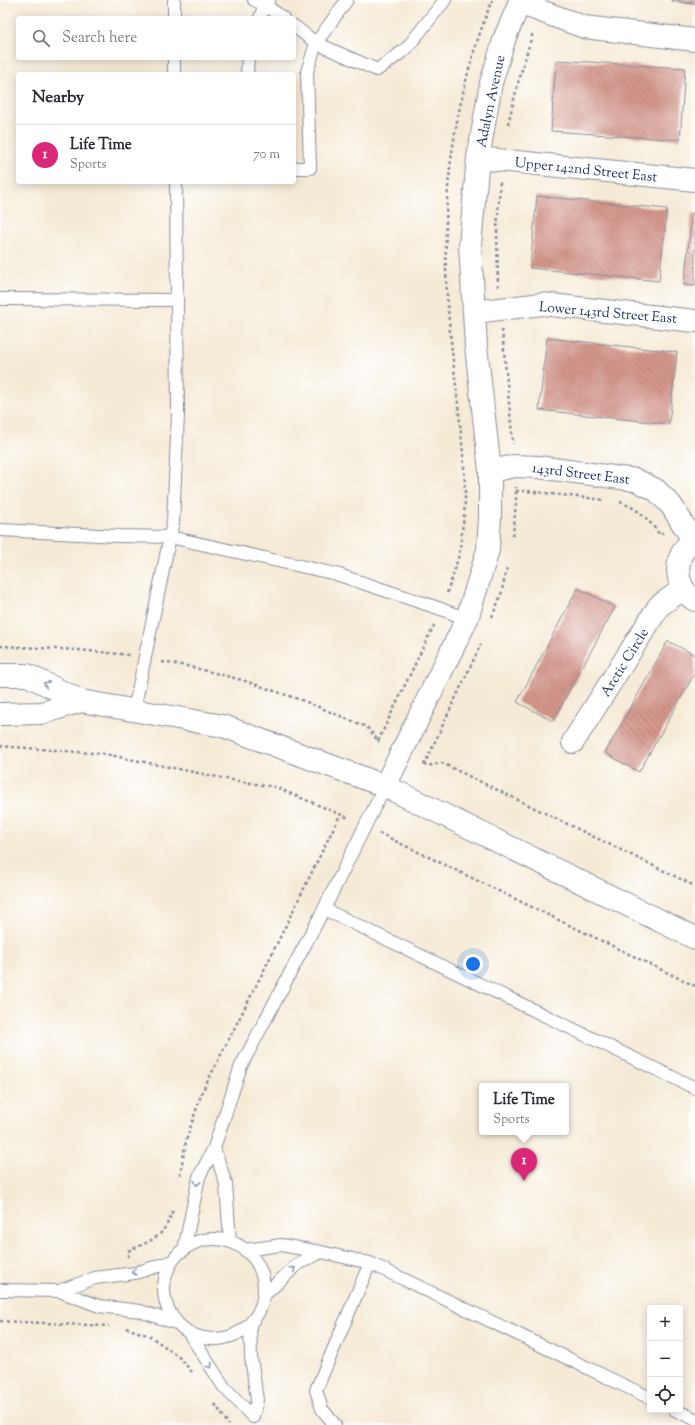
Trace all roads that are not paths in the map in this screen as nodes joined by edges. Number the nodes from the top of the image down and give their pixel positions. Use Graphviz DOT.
graph roads {
  1 [pos="174,0"];
  2 [pos="347,0"];
  3 [pos="444,0"];
  4 [pos="517,1"];
  5 [pos="263,2"];
  6 [pos="174,16"];
  7 [pos="260,16"];
  8 [pos="280,16"];
  9 [pos="296,28"];
  10 [pos="695,40"];
  11 [pos="316,43"];
  12 [pos="174,60"];
  13 [pos="248,60"];
  14 [pos="174,72"];
  15 [pos="247,72"];
  16 [pos="478,158"];
  17 [pos="296,168"];
  18 [pos="695,180"];
  19 [pos="176,184"];
  20 [pos="0,299"];
  21 [pos="177,300"];
  22 [pos="474,312"];
  23 [pos="695,321"];
  24 [pos="490,471"];
  25 [pos="0,530"];
  26 [pos="170,537"];
  27 [pos="694,539"];
  28 [pos="689,595"];
  29 [pos="467,619"];
  30 [pos="0,675"];
  31 [pos="81,701"];
  32 [pos="134,710"];
  33 [pos="0,714"];
  34 [pos="573,742"];
  35 [pos="385,786"];
  36 [pos="324,909"];
  37 [pos="695,938"];
  38 [pos="695,1088"];
  39 [pos="214,1148"];
  40 [pos="230,1242"];
  41 [pos="184,1250"];
  42 [pos="245,1250"];
  43 [pos="321,1252"];
  44 [pos="171,1262"];
  45 [pos="370,1263"];
  46 [pos="0,1290"];
  47 [pos="59,1291"];
  48 [pos="264,1295"];
  49 [pos="176,1323"];
  50 [pos="250,1324"];
  51 [pos="189,1333"];
  52 [pos="647,1397"];
  53 [pos="682,1413"];
  54 [pos="695,1419"];
  55 [pos="256,1421"];
  56 [pos="335,1425"];
  1 -- 6 [label="lane"];
  2 -- 11 [label="lane"];
  3 -- 11 [label="lane"];
  4 -- 10 [label="street"];
  4 -- 16 [label="street, Adalyn Avenue"];
  5 -- 7 [label="lane"];
  5 -- 8 [label="lane"];
  9 -- 11 [label="lane"];
  11 -- 17 [label="lane"];
  12 -- 14 [label="lane"];
  13 -- 15 [label="lane"];
  16 -- 18 [label="street, Upper 142nd Street East"];
  16 -- 22 [label="street, Adalyn Avenue"];
  19 -- 21 [label="lane"];
  20 -- 21 [label="lane"];
  21 -- 26 [label="lane"];
  22 -- 23 [label="street, Lower 143rd Street East"];
  22 -- 24 [label="street, Adalyn Avenue"];
  24 -- 27 [label="street, 143rd Street East"];
  24 -- 29 [label="street, Adalyn Avenue"];
  25 -- 26 [label="lane"];
  26 -- 29 [label="lane"];
  26 -- 32 [label="lane"];
  27 -- 28 [label="street"];
  28 -- 34 [label="street, Arctic Circle"];
  29 -- 35 [label="street, Adalyn Avenue"];
  31 -- 30 [label="street, one-way"];
  31 -- 32 [label="street"];
  31 -- 33 [label="street"];
  32 -- 35 [label="street"];
  35 -- 36 [label="lane"];
  35 -- 37 [label="street"];
  36 -- 38 [label="lane"];
  36 -- 39 [label="lane"];
  39 -- 40 [label="lane"];
  39 -- 41 [label="lane, one-way"];
  40 -- 41 [label="lane"];
  40 -- 42 [label="lane"];
  41 -- 44 [label="lane"];
  42 -- 43 [label="lane"];
  42 -- 48 [label="lane"];
  43 -- 45 [label="lane"];
  48 -- 43 [label="lane, one-way"];
  44 -- 47 [label="lane, one-way"];
  44 -- 49 [label="lane"];
  45 -- 52 [label="lane"];
  45 -- 56 [label="lane"];
  46 -- 47 [label="lane"];
  47 -- 49 [label="lane"];
  48 -- 50 [label="lane"];
  49 -- 51 [label="lane"];
  50 -- 51 [label="lane"];
  50 -- 55 [label="lane"];
  51 -- 55 [label="lane, one-way"];
  53 -- 54 [label="lane"];
}
